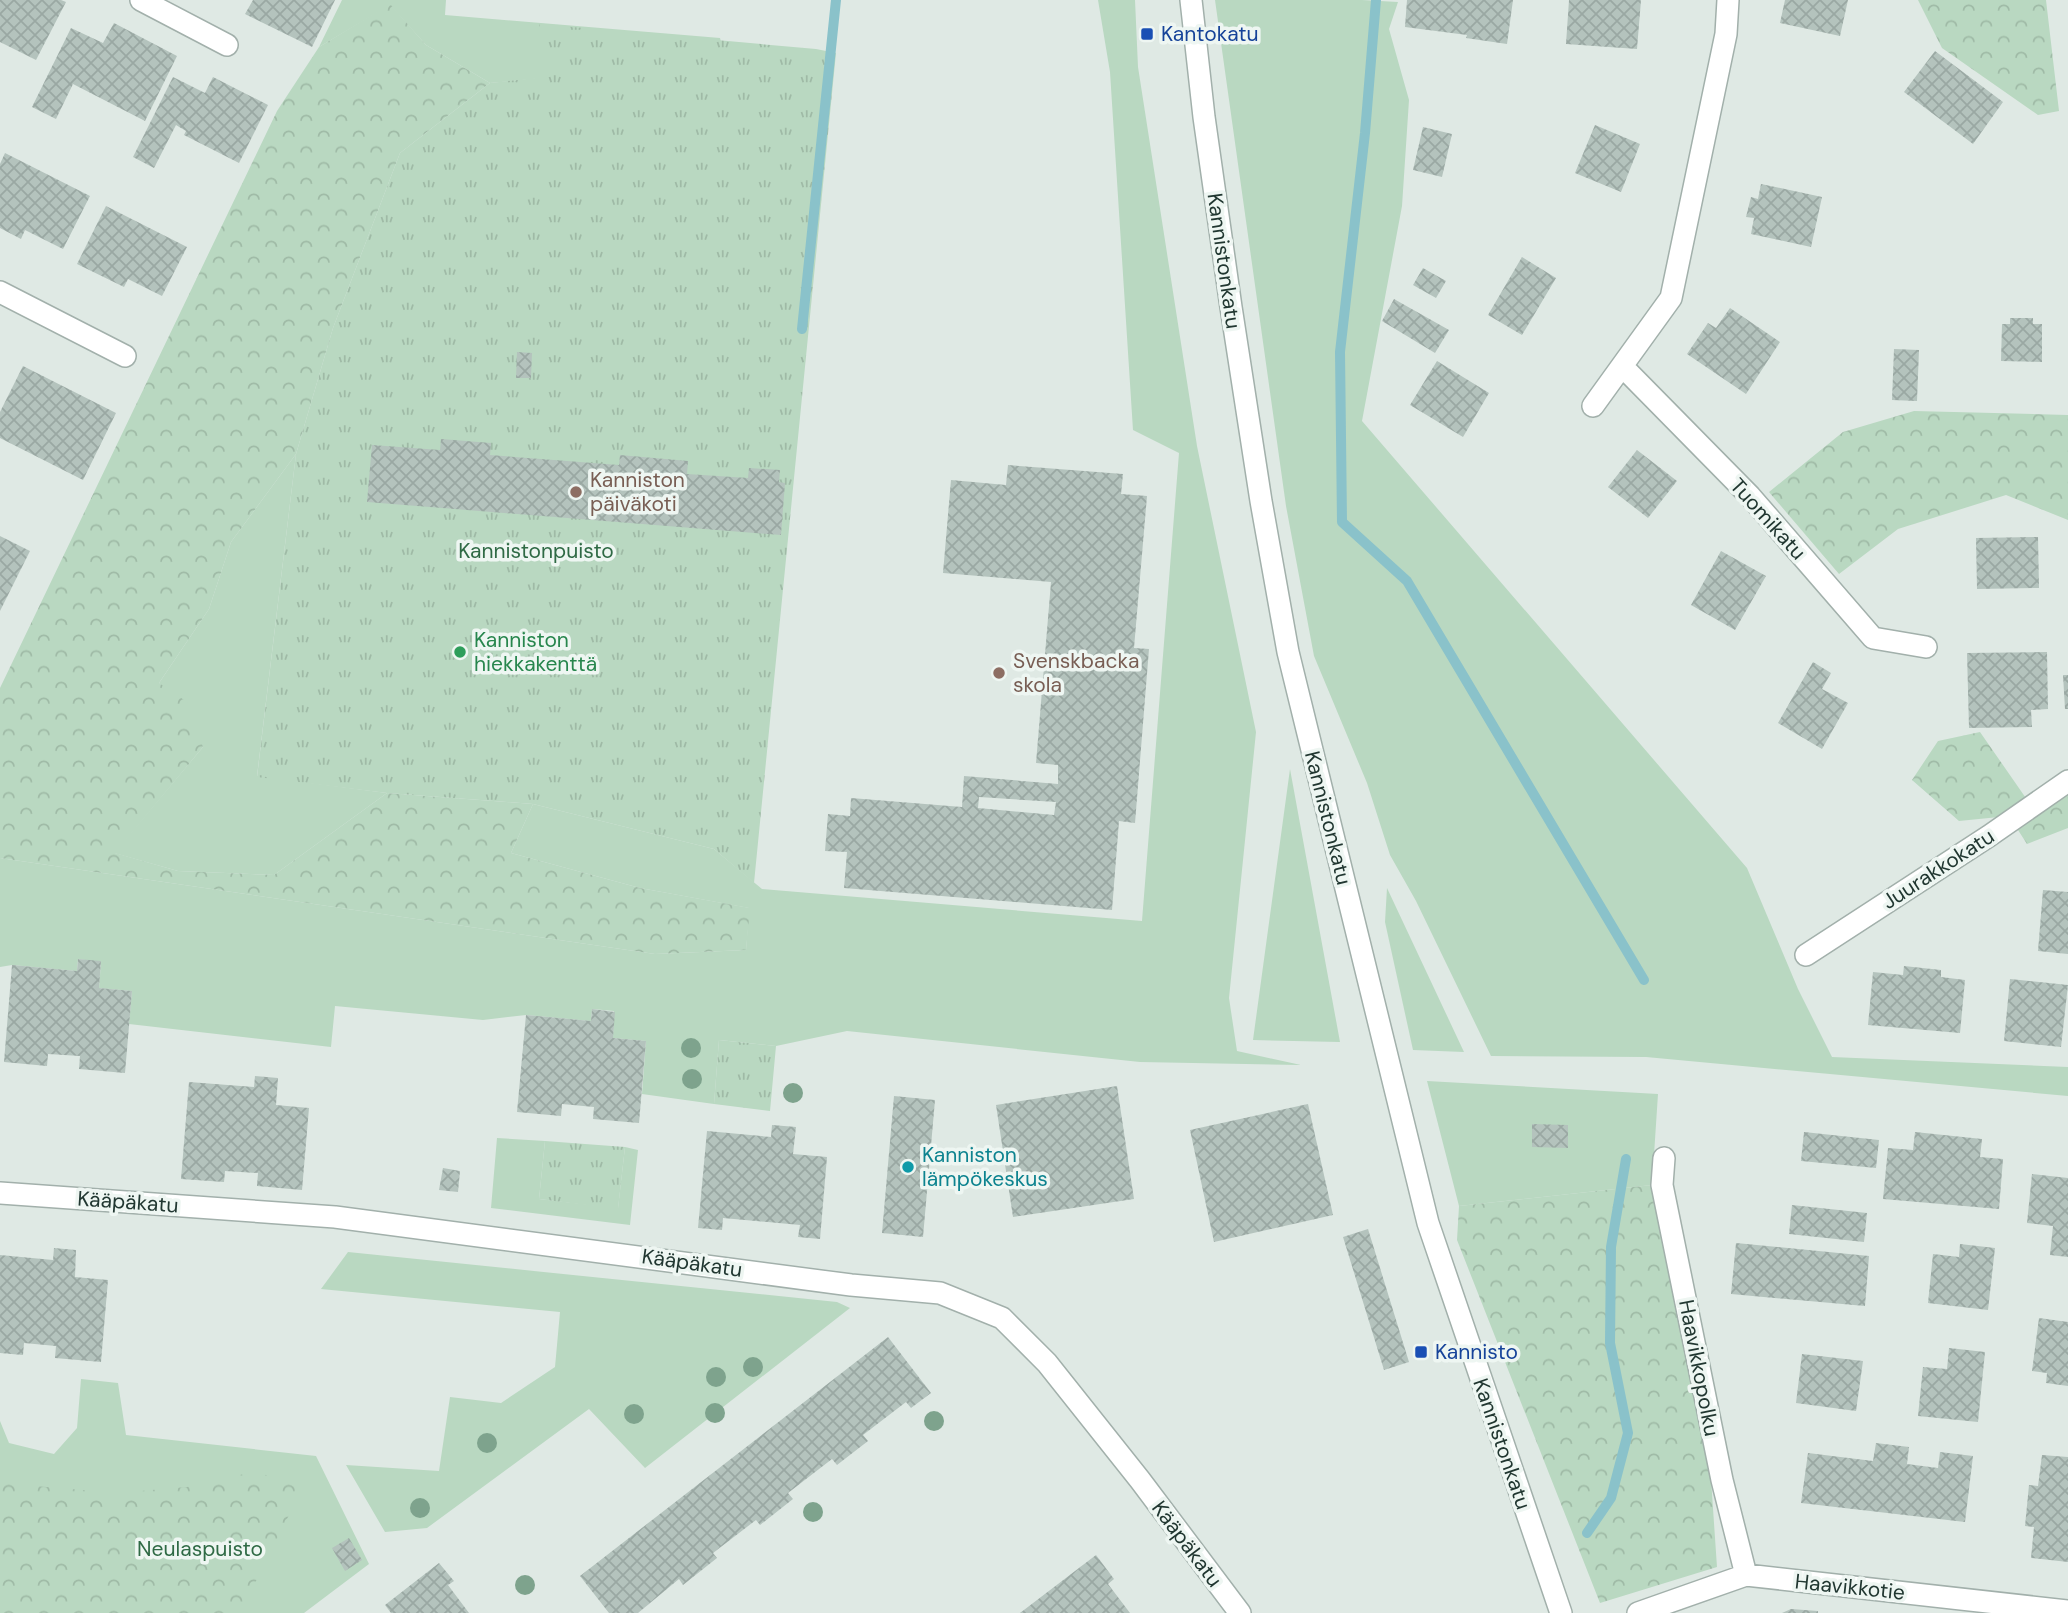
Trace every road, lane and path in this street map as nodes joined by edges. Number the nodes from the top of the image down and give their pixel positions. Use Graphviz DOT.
graph roads {
  1 [pos="141,0"];
  2 [pos="1191,0"];
  3 [pos="1728,0"];
  4 [pos="227,45"];
  5 [pos="0,292"];
  6 [pos="125,356"];
  7 [pos="1622,366"];
  8 [pos="1593,407"];
  9 [pos="1926,647"];
  10 [pos="2068,781"];
  11 [pos="1806,955"];
  12 [pos="1664,1158"];
  13 [pos="0,1193"];
  14 [pos="1746,1575"];
  15 [pos="2068,1611"];
  16 [pos="1240,1613"];
  17 [pos="1561,1613"];
  18 [pos="1638,1613"];
  1 -- 4 [label="street"];
  2 -- 17 [label="street, Kannistonkatu"];
  3 -- 7 [label="street"];
  5 -- 6 [label="street"];
  7 -- 8 [label="street"];
  7 -- 9 [label="street, Tuomikatu"];
  10 -- 11 [label="street, Juurakkokatu"];
  12 -- 14 [label="street, Haavikkopolku"];
  13 -- 16 [label="street, Kääpäkatu"];
  14 -- 15 [label="street, Haavikkotie"];
  14 -- 18 [label="street, Haavikkotie"];
}
